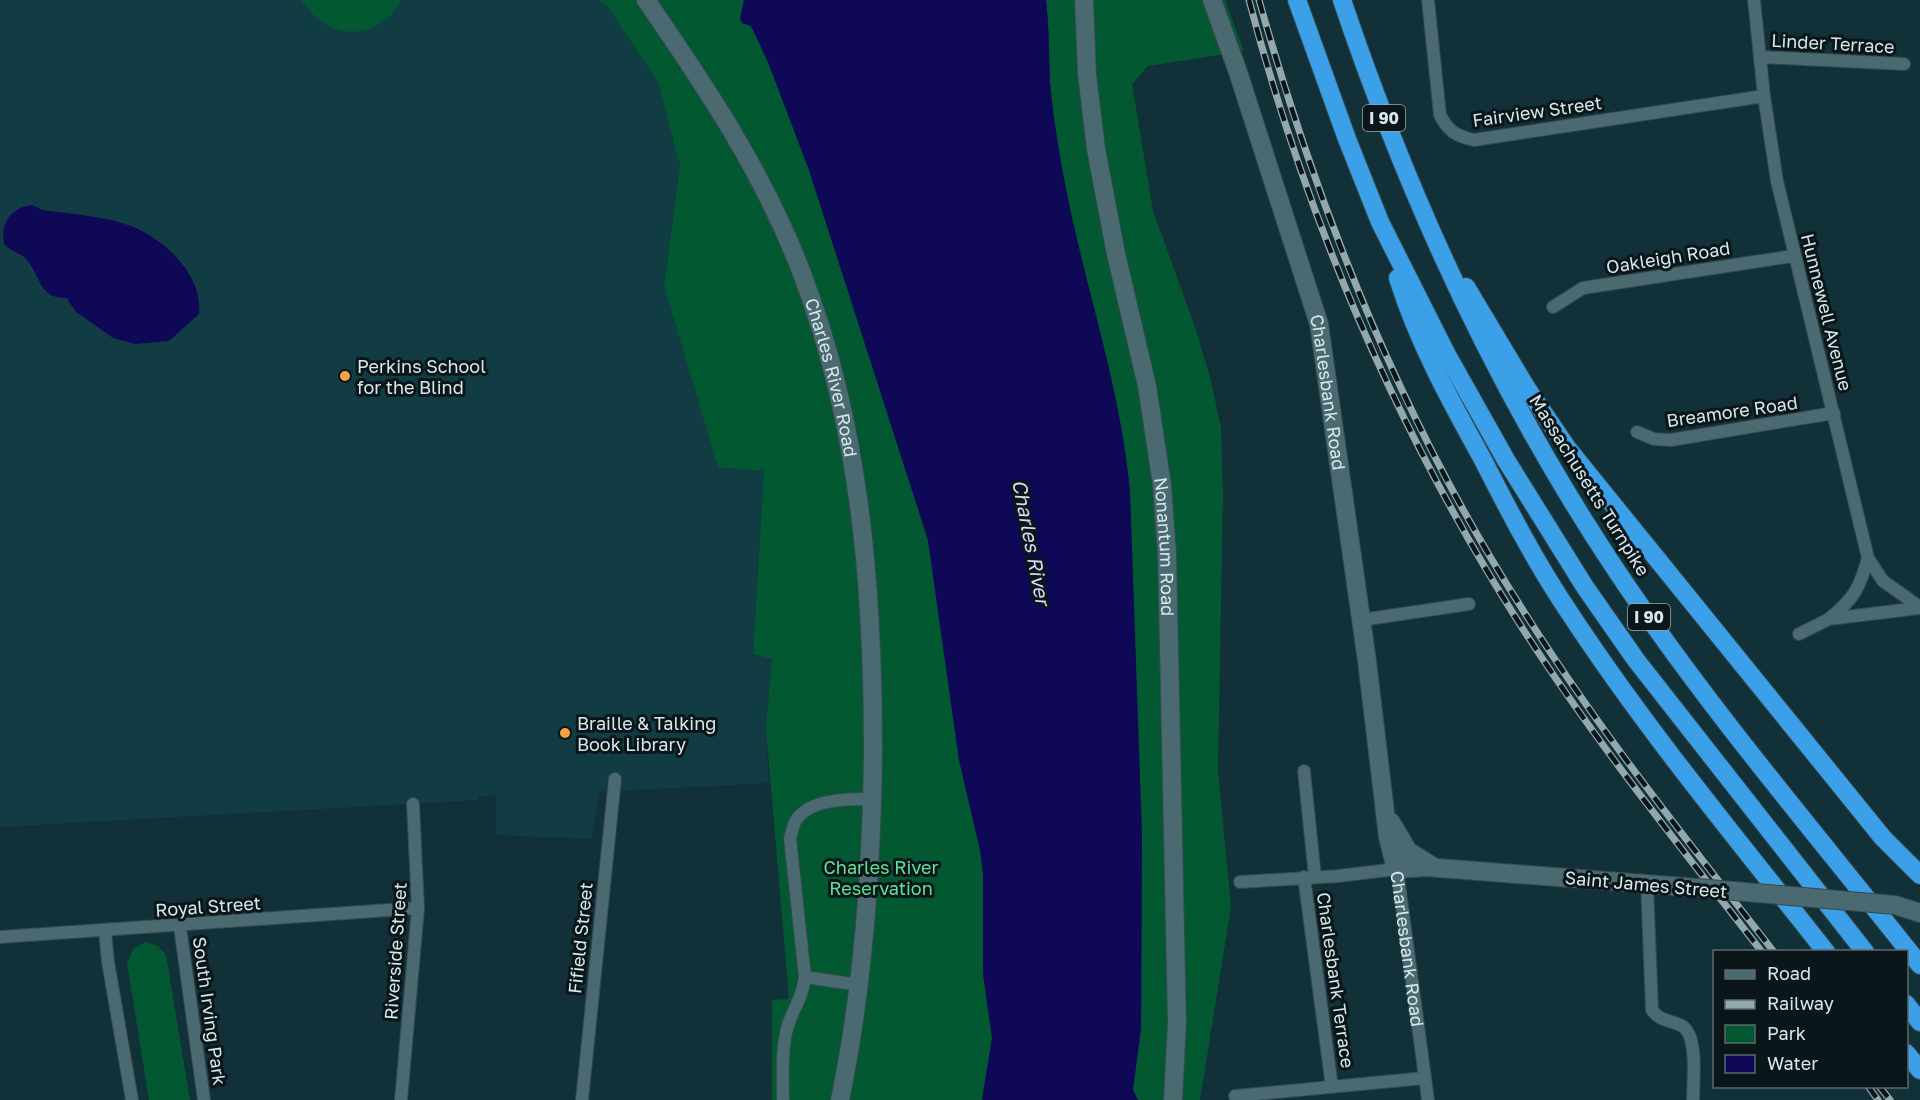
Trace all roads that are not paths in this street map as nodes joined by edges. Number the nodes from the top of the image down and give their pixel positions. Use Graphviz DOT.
graph roads {
  1 [pos="646,0"];
  2 [pos="1084,0"];
  3 [pos="1212,0"];
  4 [pos="1297,0"];
  5 [pos="1342,0"];
  6 [pos="1428,0"];
  7 [pos="1754,0"];
  8 [pos="1761,57"];
  9 [pos="1904,64"];
  10 [pos="1764,96"];
  11 [pos="1380,222"];
  12 [pos="1433,235"];
  13 [pos="1794,256"];
  14 [pos="1552,307"];
  15 [pos="1834,414"];
  16 [pos="1637,432"];
  17 [pos="1868,558"];
  18 [pos="1469,604"];
  19 [pos="1920,608"];
  20 [pos="1829,619"];
  21 [pos="1361,620"];
  22 [pos="1799,634"];
  23 [pos="1304,771"];
  24 [pos="615,779"];
  25 [pos="872,799"];
  26 [pos="1385,799"];
  27 [pos="413,804"];
  28 [pos="1440,868"];
  29 [pos="1397,869"];
  30 [pos="1920,875"];
  31 [pos="1310,877"];
  32 [pos="1240,882"];
  33 [pos="1647,884"];
  34 [pos="1895,905"];
  35 [pos="1920,907"];
  36 [pos="418,908"];
  37 [pos="1920,913"];
  38 [pos="180,927"];
  39 [pos="105,931"];
  40 [pos="0,938"];
  41 [pos="1825,950"];
  42 [pos="1864,950"];
  43 [pos="1920,965"];
  44 [pos="805,977"];
  45 [pos="860,985"];
  46 [pos="1908,1007"];
  47 [pos="1920,1022"];
  48 [pos="1908,1055"];
  49 [pos="1920,1070"];
  50 [pos="1425,1078"];
  51 [pos="1332,1087"];
  52 [pos="1235,1096"];
  53 [pos="132,1100"];
  54 [pos="204,1100"];
  55 [pos="401,1100"];
  56 [pos="582,1100"];
  57 [pos="783,1100"];
  58 [pos="840,1100"];
  59 [pos="1173,1100"];
  60 [pos="1428,1100"];
  61 [pos="1693,1100"];
  1 -- 25 [label="street, Charles River Road"];
  2 -- 59 [label="street, Nonantum Road"];
  3 -- 21 [label="street, Charlesbank Road"];
  4 -- 11 [label="highway, I 90"];
  5 -- 12 [label="highway, Massachusetts Turnpike / I 90"];
  6 -- 10 [label="street, Fairview Street"];
  7 -- 8 [label="street, Hunnewell Avenue"];
  8 -- 9 [label="street, Linder Terrace"];
  8 -- 10 [label="street, Hunnewell Avenue"];
  10 -- 13 [label="street, Hunnewell Avenue"];
  11 -- 41 [label="highway"];
  11 -- 42 [label="highway, I 90"];
  12 -- 30 [label="highway"];
  12 -- 43 [label="highway, Massachusetts Turnpike / I 90"];
  13 -- 14 [label="street, Oakleigh Road"];
  13 -- 15 [label="street, Hunnewell Avenue"];
  15 -- 16 [label="street, Breamore Road"];
  15 -- 17 [label="street, Hunnewell Avenue"];
  17 -- 19 [label="street, Hunnewell Avenue"];
  17 -- 20 [label="street"];
  18 -- 21 [label="street"];
  19 -- 20 [label="street"];
  20 -- 22 [label="street"];
  21 -- 26 [label="street, Charlesbank Road"];
  23 -- 31 [label="street, Charlesbank Terrace"];
  24 -- 56 [label="street, Fifield Street"];
  25 -- 44 [label="street"];
  25 -- 45 [label="street, Charles River Road"];
  26 -- 28 [label="street, Charlesbank Road"];
  26 -- 29 [label="street, Charlesbank Road"];
  27 -- 36 [label="street, Riverside Street"];
  28 -- 29 [label="street, Saint James Street"];
  28 -- 33 [label="street, Saint James Street"];
  29 -- 31 [label="street"];
  29 -- 50 [label="street, Charlesbank Road"];
  31 -- 32 [label="street"];
  31 -- 51 [label="street, Charlesbank Terrace"];
  33 -- 34 [label="street, Saint James Street, bridge"];
  33 -- 61 [label="street"];
  34 -- 35 [label="street, Saint James Street"];
  34 -- 37 [label="street, Saint James Street"];
  36 -- 38 [label="street, Royal Street"];
  36 -- 55 [label="street, Riverside Street"];
  38 -- 39 [label="street, Royal Street"];
  38 -- 54 [label="street, South Irving Park"];
  39 -- 40 [label="street, Royal Street"];
  39 -- 53 [label="street"];
  44 -- 45 [label="street"];
  44 -- 57 [label="street"];
  45 -- 58 [label="street, Charles River Road"];
  46 -- 47 [label="highway"];
  48 -- 49 [label="highway"];
  50 -- 51 [label="street"];
  50 -- 60 [label="street, Charlesbank Road"];
  51 -- 52 [label="street"];
}
